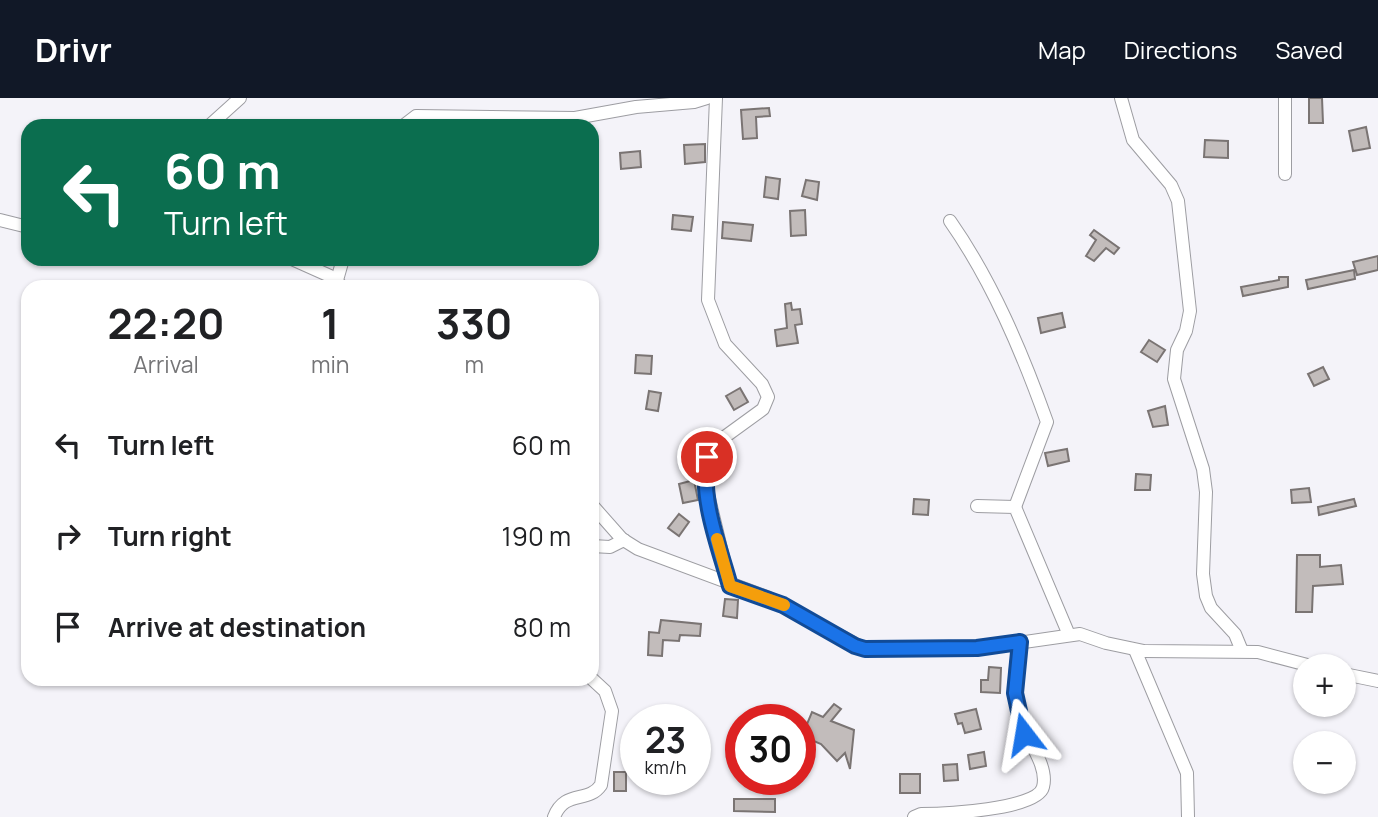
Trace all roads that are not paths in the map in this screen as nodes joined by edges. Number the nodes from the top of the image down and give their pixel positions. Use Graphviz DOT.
graph roads {
  1 [pos="240,98"];
  2 [pos="707,98"];
  3 [pos="716,98"];
  4 [pos="1121,98"];
  5 [pos="1285,98"];
  6 [pos="217,119"];
  7 [pos="410,119"];
  8 [pos="1285,174"];
  9 [pos="0,220"];
  10 [pos="950,220"];
  11 [pos="21,225"];
  12 [pos="305,266"];
  13 [pos="332,280"];
  14 [pos="977,506"];
  15 [pos="1015,507"];
  16 [pos="599,513"];
  17 [pos="624,540"];
  18 [pos="599,546"];
  19 [pos="730,586"];
  20 [pos="1069,635"];
  21 [pos="1020,642"];
  22 [pos="1135,650"];
  23 [pos="1242,651"];
  24 [pos="1293,661"];
  25 [pos="1356,676"];
  26 [pos="1378,681"];
  27 [pos="599,685"];
  28 [pos="554,817"];
  29 [pos="914,817"];
  30 [pos="1188,817"];
  1 -- 6 [label="street"];
  2 -- 7 [label="street"];
  3 -- 19 [label="street"];
  4 -- 23 [label="street"];
  5 -- 8 [label="street"];
  9 -- 11 [label="street"];
  10 -- 15 [label="street"];
  12 -- 13 [label="street"];
  14 -- 15 [label="street"];
  15 -- 20 [label="street"];
  16 -- 17 [label="street"];
  17 -- 18 [label="street"];
  17 -- 19 [label="street"];
  19 -- 21 [label="street"];
  20 -- 21 [label="street"];
  20 -- 22 [label="street"];
  21 -- 29 [label="street"];
  22 -- 23 [label="street"];
  22 -- 30 [label="street"];
  23 -- 24 [label="street"];
  25 -- 26 [label="street"];
  27 -- 28 [label="street"];
}
